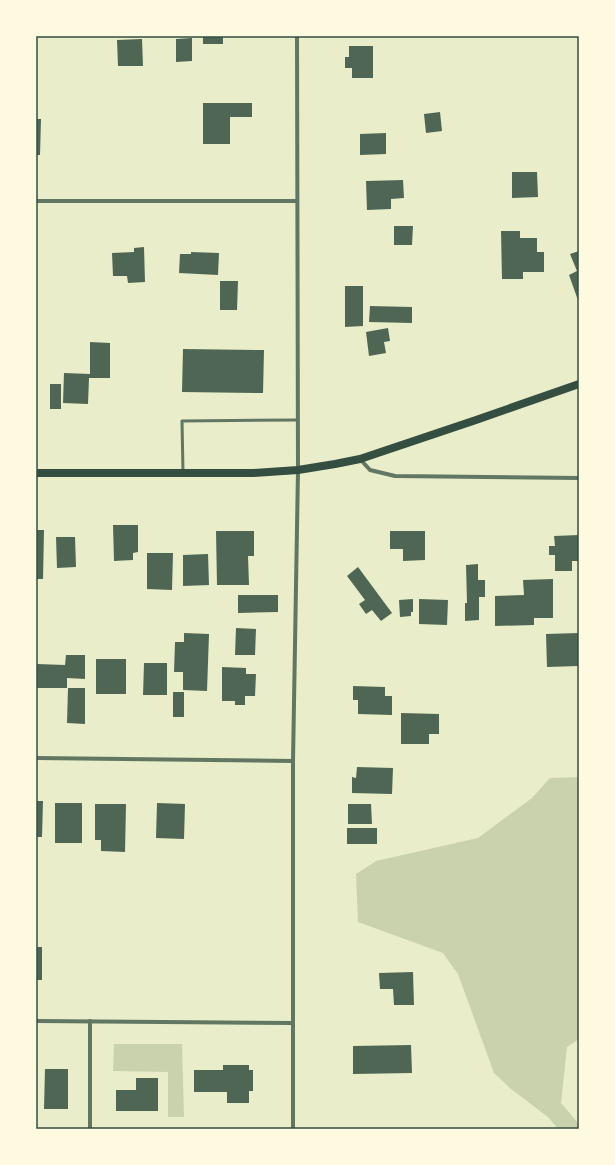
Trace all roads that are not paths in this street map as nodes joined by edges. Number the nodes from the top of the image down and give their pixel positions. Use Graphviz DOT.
graph roads {
  1 [pos="297,36"];
  2 [pos="36,201"];
  3 [pos="297,201"];
  4 [pos="579,384"];
  5 [pos="298,420"];
  6 [pos="360,459"];
  7 [pos="298,470"];
  8 [pos="36,473"];
  9 [pos="183,473"];
  10 [pos="579,478"];
  11 [pos="36,758"];
  12 [pos="293,761"];
  13 [pos="36,1021"];
  14 [pos="90,1021"];
  15 [pos="293,1023"];
  16 [pos="90,1129"];
  17 [pos="293,1129"];
  1 -- 3 [label="street"];
  2 -- 3 [label="street"];
  3 -- 5 [label="street"];
  4 -- 6 [label="main road"];
  5 -- 7 [label="street"];
  5 -- 9 [label="lane"];
  6 -- 7 [label="main road"];
  6 -- 10 [label="street"];
  7 -- 9 [label="main road"];
  7 -- 12 [label="street"];
  8 -- 9 [label="main road"];
  11 -- 12 [label="street"];
  12 -- 15 [label="street"];
  13 -- 14 [label="street"];
  14 -- 15 [label="street"];
  14 -- 16 [label="street"];
  15 -- 17 [label="street"];
}
